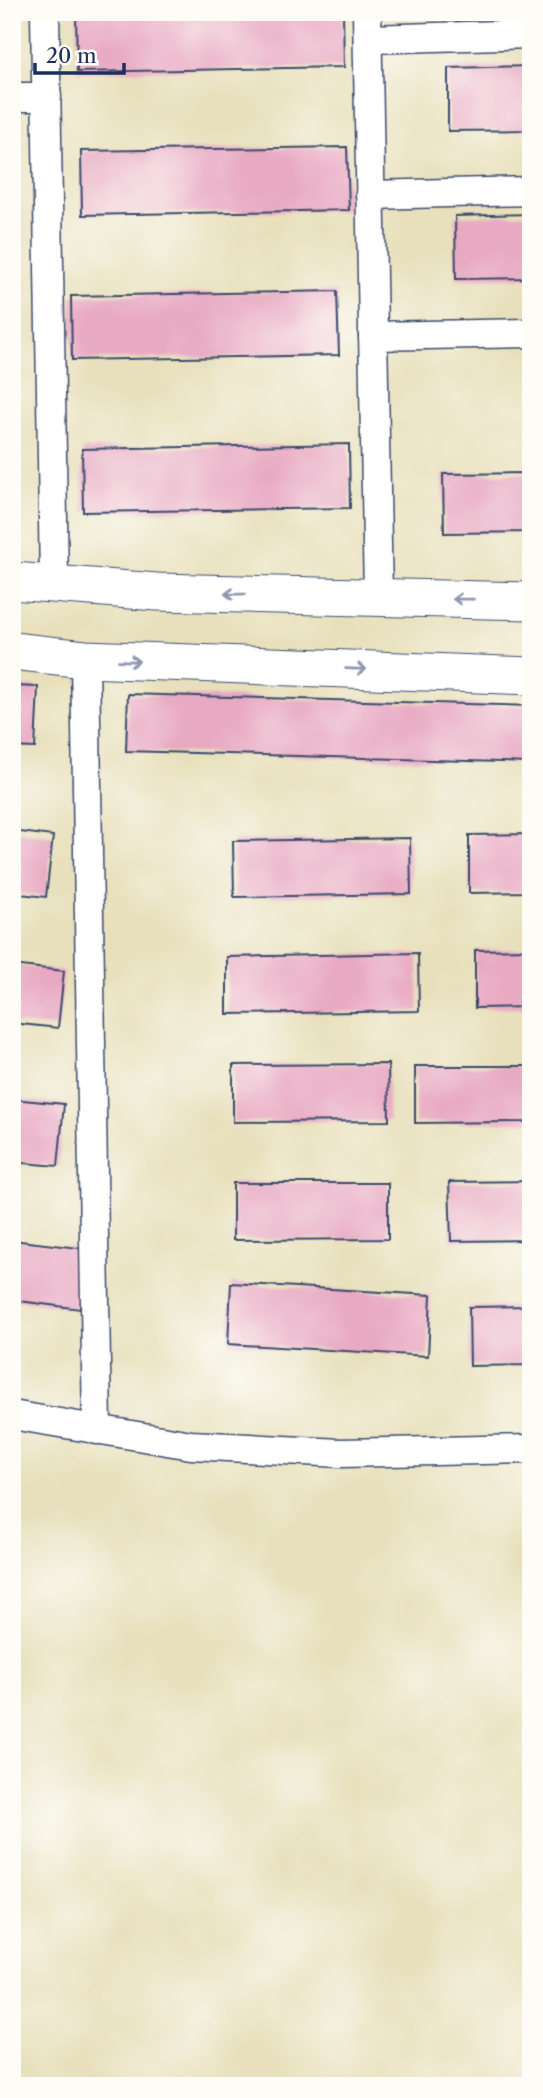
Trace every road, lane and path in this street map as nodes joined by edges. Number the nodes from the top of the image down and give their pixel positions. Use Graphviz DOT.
graph roads {
  1 [pos="45,12"];
  2 [pos="368,26"];
  3 [pos="531,34"];
  4 [pos="12,97"];
  5 [pos="47,97"];
  6 [pos="531,191"];
  7 [pos="370,195"];
  8 [pos="531,333"];
  9 [pos="373,336"];
  10 [pos="12,581"];
  11 [pos="54,584"];
  12 [pos="378,597"];
  13 [pos="531,600"];
  14 [pos="12,651"];
  15 [pos="85,659"];
  16 [pos="531,676"];
  17 [pos="12,1415"];
  18 [pos="97,1430"];
  19 [pos="531,1449"];
  1 -- 5 [label="street"];
  2 -- 3 [label="street"];
  2 -- 7 [label="street"];
  4 -- 5 [label="street"];
  5 -- 11 [label="street"];
  6 -- 7 [label="street"];
  7 -- 9 [label="street"];
  8 -- 9 [label="street"];
  9 -- 12 [label="street"];
  10 -- 11 [label="main road"];
  12 -- 11 [label="main road, one-way"];
  13 -- 12 [label="main road, one-way"];
  14 -- 15 [label="main road"];
  15 -- 16 [label="main road, one-way"];
  15 -- 18 [label="street"];
  17 -- 18 [label="street"];
  18 -- 19 [label="street"];
}
